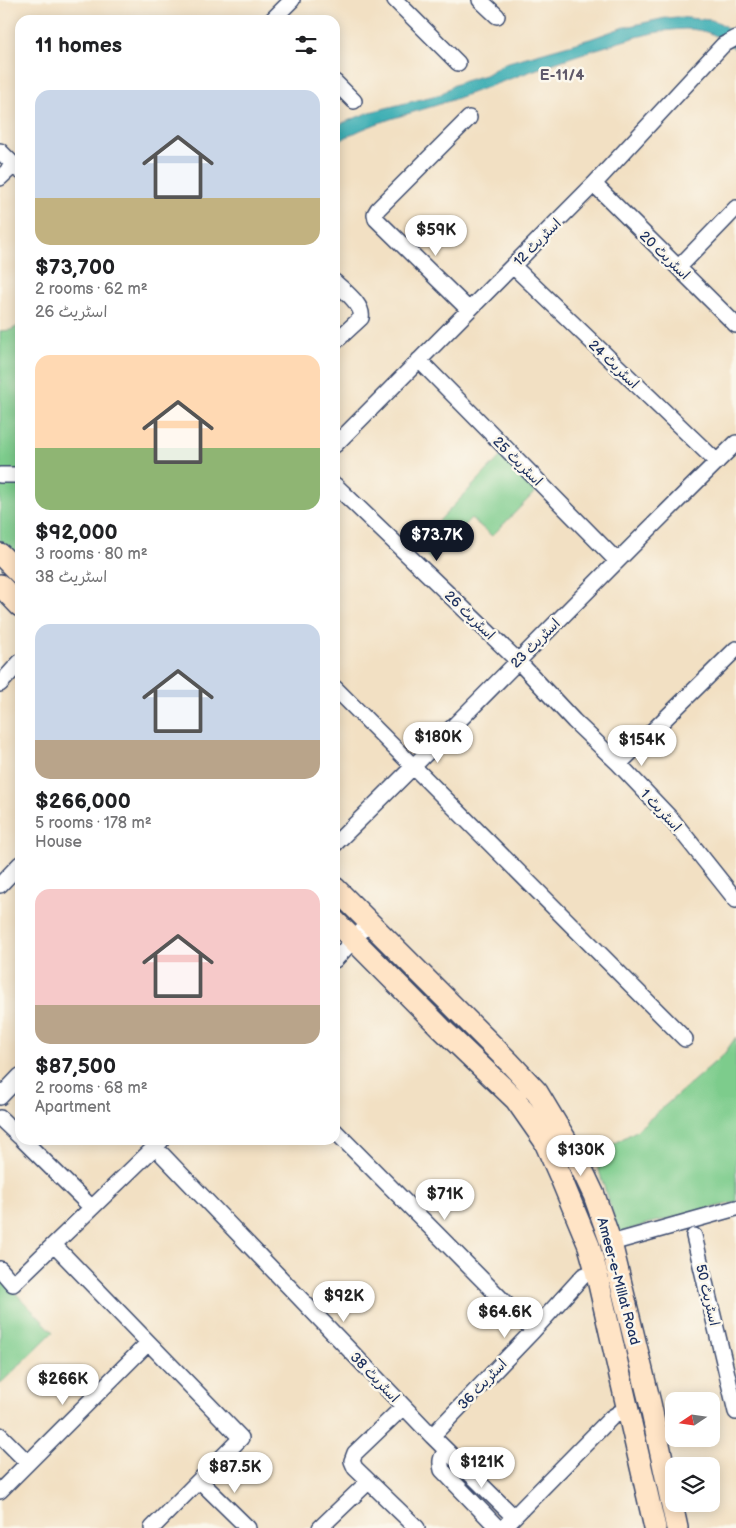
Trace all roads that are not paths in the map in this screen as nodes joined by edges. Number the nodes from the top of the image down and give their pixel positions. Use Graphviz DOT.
graph roads {
  1 [pos="292,0"];
  2 [pos="395,0"];
  3 [pos="480,0"];
  4 [pos="277,15"];
  5 [pos="497,16"];
  6 [pos="736,38"];
  7 [pos="458,63"];
  8 [pos="340,87"];
  9 [pos="354,101"];
  10 [pos="469,118"];
  11 [pos="0,151"];
  12 [pos="15,166"];
  13 [pos="15,169"];
  14 [pos="0,178"];
  15 [pos="594,184"];
  16 [pos="736,208"];
  17 [pos="513,266"];
  18 [pos="678,267"];
  19 [pos="340,287"];
  20 [pos="469,310"];
  21 [pos="736,325"];
  22 [pos="340,337"];
  23 [pos="419,360"];
  24 [pos="340,440"];
  25 [pos="736,443"];
  26 [pos="716,462"];
  27 [pos="0,475"];
  28 [pos="15,475"];
  29 [pos="340,491"];
  30 [pos="0,554"];
  31 [pos="617,561"];
  32 [pos="15,569"];
  33 [pos="0,585"];
  34 [pos="15,601"];
  35 [pos="736,649"];
  36 [pos="518,661"];
  37 [pos="15,668"];
  38 [pos="0,684"];
  39 [pos="340,693"];
  40 [pos="619,764"];
  41 [pos="414,767"];
  42 [pos="340,839"];
  43 [pos="15,869"];
  44 [pos="0,884"];
  45 [pos="340,893"];
  46 [pos="736,900"];
  47 [pos="370,922"];
  48 [pos="340,926"];
  49 [pos="355,940"];
  50 [pos="340,955"];
  51 [pos="685,1039"];
  52 [pos="15,1081"];
  53 [pos="0,1097"];
  54 [pos="0,1118"];
  55 [pos="15,1132"];
  56 [pos="340,1136"];
  57 [pos="28,1145"];
  58 [pos="158,1145"];
  59 [pos="160,1145"];
  60 [pos="91,1207"];
  61 [pos="736,1208"];
  62 [pos="694,1236"];
  63 [pos="611,1244"];
  64 [pos="54,1245"];
  65 [pos="0,1269"];
  66 [pos="596,1271"];
  67 [pos="533,1331"];
  68 [pos="148,1343"];
  69 [pos="650,1403"];
  70 [pos="404,1407"];
  71 [pos="627,1408"];
  72 [pos="736,1412"];
  73 [pos="0,1435"];
  74 [pos="432,1436"];
  75 [pos="446,1451"];
  76 [pos="28,1463"];
  77 [pos="200,1481"];
  78 [pos="368,1482"];
  79 [pos="0,1491"];
  80 [pos="514,1517"];
  81 [pos="408,1525"];
  82 [pos="152,1528"];
  83 [pos="248,1528"];
  84 [pos="320,1528"];
  85 [pos="498,1528"];
  86 [pos="503,1528"];
  87 [pos="655,1528"];
  88 [pos="677,1528"];
  1 -- 4 [label="street"];
  2 -- 7 [label="street"];
  3 -- 5 [label="street"];
  6 -- 15 [label="street, اسٹریٹ 12"];
  8 -- 9 [label="street"];
  10 -- 20 [label="street"];
  11 -- 12 [label="street"];
  13 -- 14 [label="street"];
  15 -- 17 [label="street, اسٹریٹ 12"];
  15 -- 18 [label="street, اسٹریٹ 20"];
  16 -- 18 [label="street"];
  17 -- 20 [label="street, اسٹریٹ 12"];
  17 -- 26 [label="street, اسٹریٹ 24"];
  18 -- 21 [label="street, اسٹریٹ 20"];
  19 -- 22 [label="street"];
  20 -- 23 [label="street, اسٹریٹ 12"];
  23 -- 24 [label="street, اسٹریٹ 12"];
  23 -- 31 [label="street, اسٹریٹ 25"];
  25 -- 26 [label="street, اسٹریٹ 23"];
  26 -- 31 [label="street, اسٹریٹ 23"];
  27 -- 28 [label="street"];
  29 -- 36 [label="street, اسٹریٹ 26"];
  30 -- 32 [label="main road"];
  31 -- 36 [label="street, اسٹریٹ 23"];
  33 -- 34 [label="main road"];
  35 -- 40 [label="street"];
  36 -- 40 [label="street, اسٹریٹ 1"];
  36 -- 41 [label="street, اسٹریٹ 23"];
  37 -- 38 [label="street"];
  39 -- 41 [label="street"];
  40 -- 46 [label="street, اسٹریٹ 1"];
  41 -- 42 [label="street, اسٹریٹ 23"];
  41 -- 51 [label="street"];
  43 -- 44 [label="street"];
  45 -- 47 [label="main road, Ameer-e-Millat Road"];
  47 -- 49 [label="street"];
  47 -- 63 [label="main road, Ameer-e-Millat Road"];
  48 -- 49 [label="main road, Ameer-e-Millat Road"];
  49 -- 50 [label="street"];
  49 -- 66 [label="main road, Ameer-e-Millat Road"];
  52 -- 53 [label="street"];
  54 -- 55 [label="street"];
  56 -- 67 [label="street"];
  57 -- 60 [label="street"];
  58 -- 60 [label="street"];
  59 -- 70 [label="street, اسٹریٹ 38"];
  60 -- 64 [label="street"];
  61 -- 63 [label="street"];
  62 -- 72 [label="street, اسٹریٹ 50"];
  63 -- 69 [label="main road, Ameer-e-Millat Road"];
  64 -- 65 [label="street"];
  64 -- 68 [label="street"];
  66 -- 67 [label="street, اسٹریٹ 36"];
  66 -- 71 [label="main road, Ameer-e-Millat Road"];
  67 -- 74 [label="street, اسٹریٹ 36"];
  68 -- 76 [label="street"];
  68 -- 77 [label="street"];
  69 -- 71 [label="main road"];
  69 -- 88 [label="main road, Ameer-e-Millat Road"];
  70 -- 74 [label="street, اسٹریٹ 38"];
  70 -- 78 [label="street"];
  71 -- 80 [label="street"];
  71 -- 87 [label="main road, Ameer-e-Millat Road"];
  73 -- 76 [label="street"];
  74 -- 75 [label="street, اسٹریٹ 38"];
  75 -- 80 [label="street, اسٹریٹ 38"];
  75 -- 85 [label="street"];
  76 -- 79 [label="street"];
  77 -- 82 [label="street"];
  77 -- 83 [label="street"];
  78 -- 81 [label="street"];
  78 -- 84 [label="street"];
  80 -- 86 [label="street"];
}
